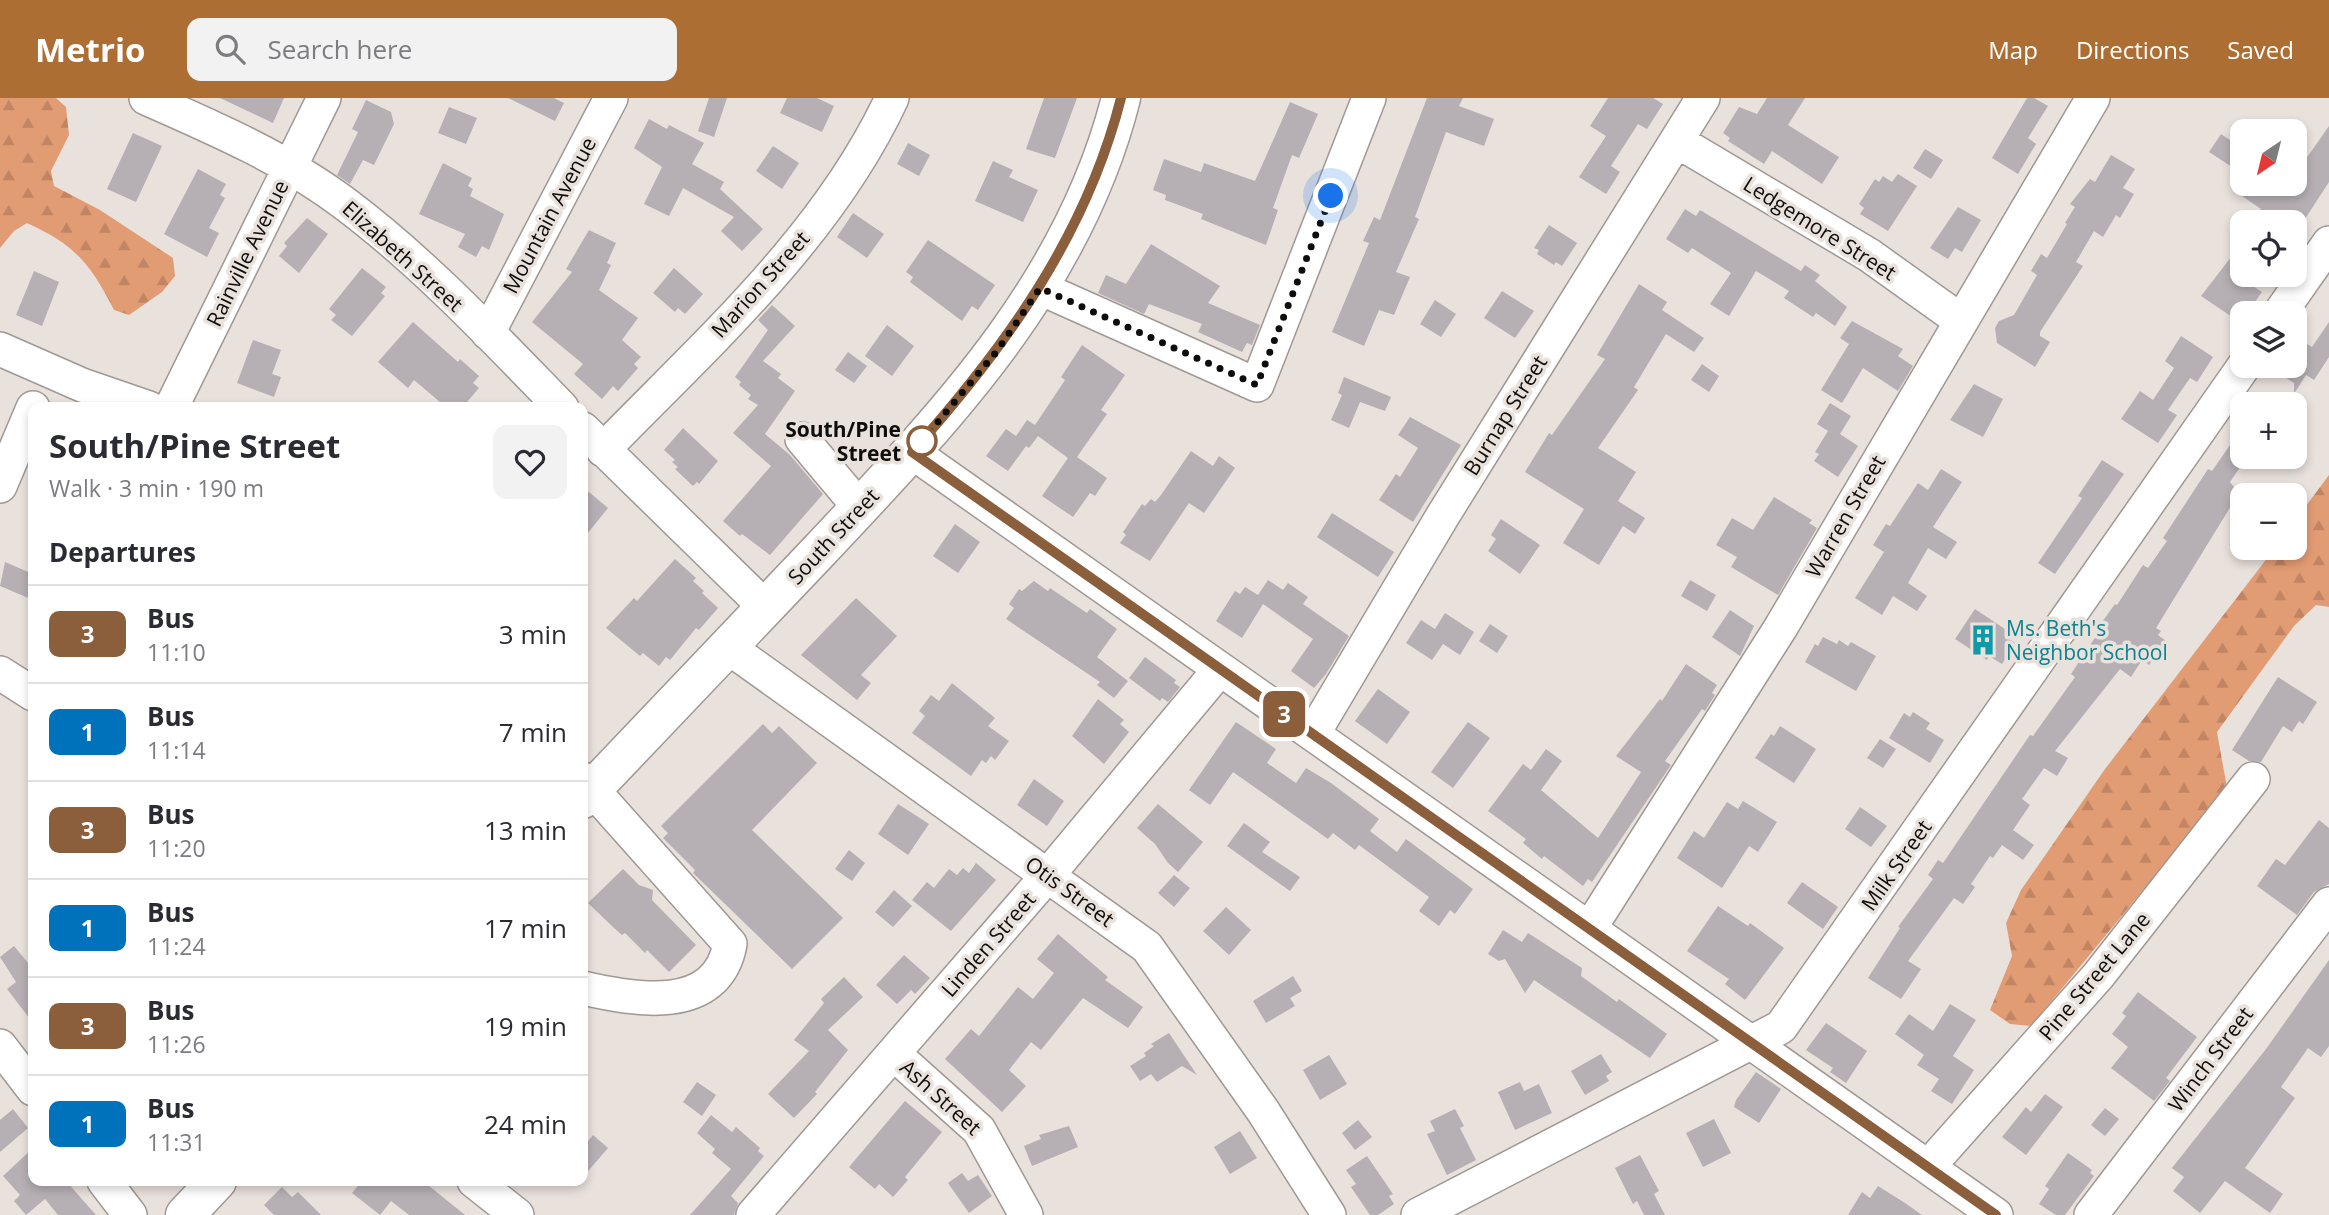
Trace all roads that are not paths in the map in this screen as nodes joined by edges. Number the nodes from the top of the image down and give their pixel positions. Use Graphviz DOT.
graph roads {
  1 [pos="146,98"];
  2 [pos="324,98"];
  3 [pos="611,98"];
  4 [pos="892,98"];
  5 [pos="1121,98"];
  6 [pos="1369,98"];
  7 [pos="1703,98"];
  8 [pos="2093,98"];
  9 [pos="1677,141"];
  10 [pos="289,166"];
  11 [pos="2329,243"];
  12 [pos="1040,288"];
  13 [pos="2288,301"];
  14 [pos="1960,320"];
  15 [pos="488,333"];
  16 [pos="0,349"];
  17 [pos="49,371"];
  18 [pos="2236,378"];
  19 [pos="36,402"];
  20 [pos="133,402"];
  21 [pos="174,402"];
  22 [pos="556,402"];
  23 [pos="28,420"];
  24 [pos="802,439"];
  25 [pos="593,440"];
  26 [pos="912,452"];
  27 [pos="0,486"];
  28 [pos="860,508"];
  29 [pos="766,608"];
  30 [pos="728,647"];
  31 [pos="1220,670"];
  32 [pos="0,673"];
  33 [pos="28,691"];
  34 [pos="1313,734"];
  35 [pos="2253,779"];
  36 [pos="588,787"];
  37 [pos="588,791"];
  38 [pos="1048,875"];
  39 [pos="2329,904"];
  40 [pos="1590,928"];
  41 [pos="588,989"];
  42 [pos="1754,1043"];
  43 [pos="0,1046"];
  44 [pos="894,1054"];
  45 [pos="28,1082"];
  46 [pos="1928,1167"];
  47 [pos="108,1186"];
  48 [pos="212,1186"];
  49 [pos="480,1186"];
  50 [pos="130,1215"];
  51 [pos="185,1215"];
  52 [pos="517,1215"];
  53 [pos="753,1215"];
  54 [pos="1026,1215"];
  55 [pos="1328,1215"];
  56 [pos="1418,1215"];
  57 [pos="1996,1215"];
  58 [pos="2091,1215"];
  1 -- 10 [label="street, Elizabeth Street"];
  2 -- 10 [label="street, Rainville Avenue"];
  3 -- 15 [label="street, Mountain Avenue"];
  4 -- 25 [label="street, Marion Street"];
  5 -- 12 [label="main road, South Street"];
  6 -- 12 [label="street"];
  7 -- 9 [label="street, Burnap Street"];
  8 -- 14 [label="street, Warren Street"];
  9 -- 14 [label="street, Ledgemore Street"];
  9 -- 34 [label="street, Burnap Street"];
  10 -- 15 [label="street, Elizabeth Street"];
  10 -- 21 [label="street, Rainville Avenue"];
  11 -- 13 [label="street"];
  12 -- 26 [label="main road, South Street"];
  14 -- 40 [label="street, Warren Street"];
  15 -- 22 [label="street, Elizabeth Street"];
  16 -- 17 [label="street"];
  17 -- 19 [label="street"];
  17 -- 20 [label="street"];
  18 -- 42 [label="street, Milk Street"];
  23 -- 27 [label="street"];
  24 -- 28 [label="street"];
  25 -- 29 [label="street"];
  26 -- 28 [label="main road, South Street"];
  26 -- 31 [label="street"];
  28 -- 29 [label="main road, South Street"];
  29 -- 30 [label="main road, South Street"];
  30 -- 36 [label="main road, South Street"];
  30 -- 38 [label="street, Otis Street"];
  31 -- 34 [label="street"];
  31 -- 38 [label="street, Linden Street"];
  32 -- 33 [label="street"];
  34 -- 40 [label="street"];
  35 -- 46 [label="street, Pine Street Lane"];
  37 -- 41 [label="street"];
  38 -- 44 [label="street, Linden Street"];
  38 -- 55 [label="street, Otis Street"];
  39 -- 58 [label="street, Winch Street"];
  40 -- 42 [label="street"];
  42 -- 46 [label="street"];
  42 -- 56 [label="street, Milk Street"];
  43 -- 45 [label="street"];
  44 -- 53 [label="street, Linden Street"];
  44 -- 54 [label="street, Ash Street"];
  46 -- 57 [label="street"];
  47 -- 50 [label="street"];
  48 -- 51 [label="main road"];
  49 -- 52 [label="street"];
}
